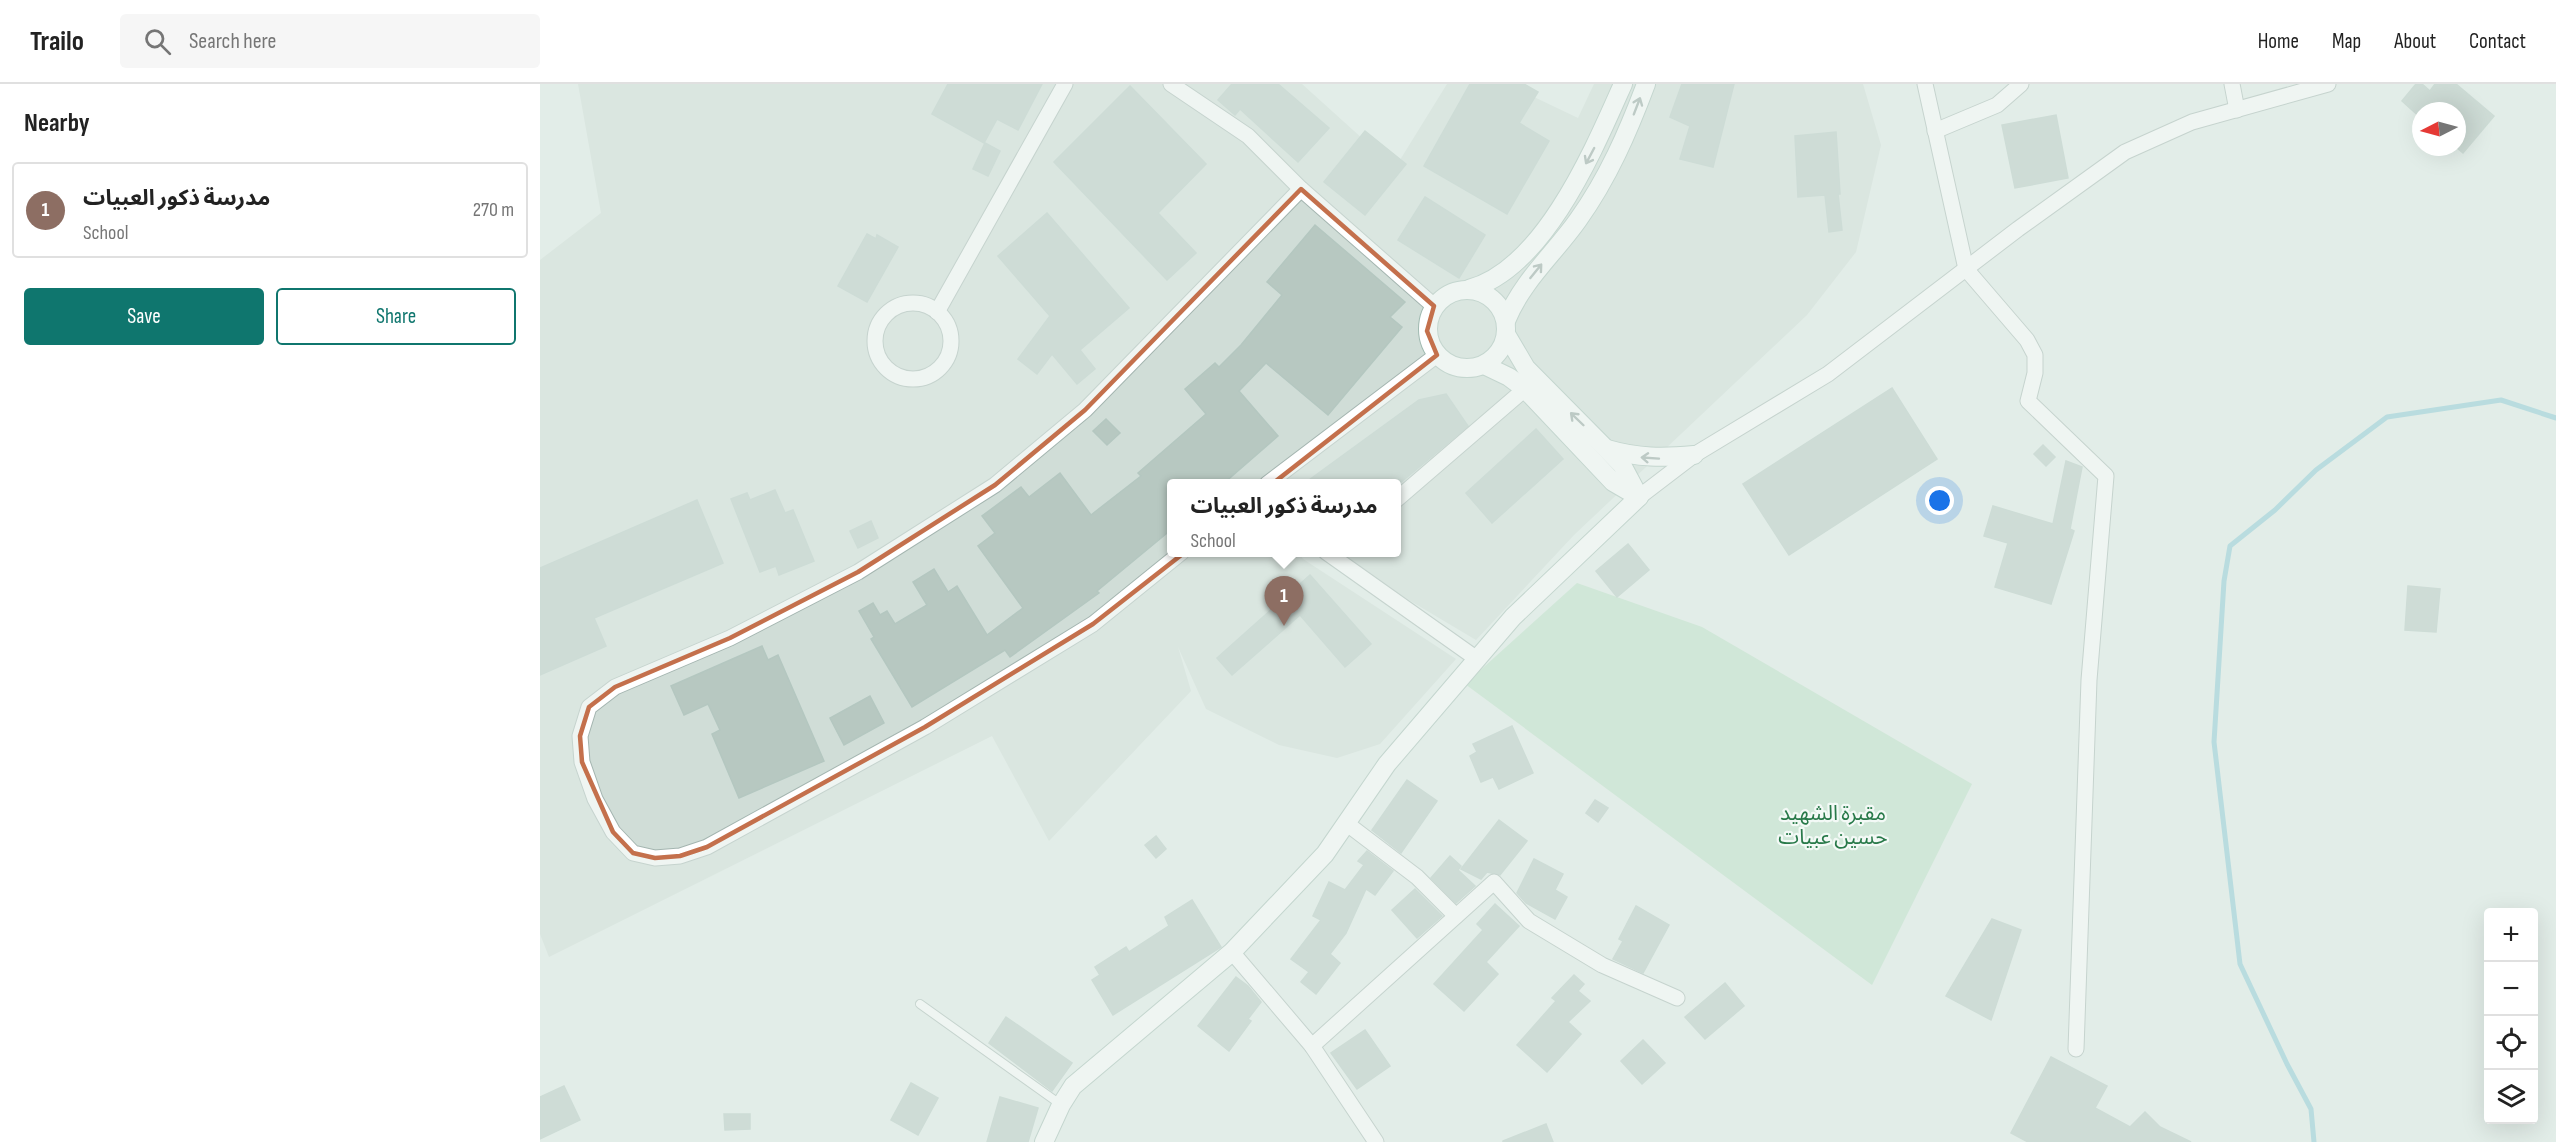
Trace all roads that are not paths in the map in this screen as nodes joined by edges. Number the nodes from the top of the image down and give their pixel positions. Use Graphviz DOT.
graph roads {
  1 [pos="1065,84"];
  2 [pos="1171,84"];
  3 [pos="1623,84"];
  4 [pos="1646,84"];
  5 [pos="1925,84"];
  6 [pos="2021,84"];
  7 [pos="2232,84"];
  8 [pos="2328,84"];
  9 [pos="2237,110"];
  10 [pos="1935,131"];
  11 [pos="1301,189"];
  12 [pos="1966,269"];
  13 [pos="1468,289"];
  14 [pos="1434,306"];
  15 [pos="937,312"];
  16 [pos="1506,327"];
  17 [pos="1437,355"];
  18 [pos="1484,365"];
  19 [pos="1525,389"];
  20 [pos="1607,448"];
  21 [pos="1694,455"];
  22 [pos="1272,479"];
  23 [pos="1401,496"];
  24 [pos="1639,497"];
  25 [pos="1176,557"];
  26 [pos="1335,557"];
  27 [pos="1477,659"];
  28 [pos="1346,823"];
  29 [pos="1456,916"];
  30 [pos="1232,951"];
  31 [pos="1677,998"];
  32 [pos="920,1004"];
  33 [pos="1312,1046"];
  34 [pos="2076,1049"];
  35 [pos="1061,1105"];
  36 [pos="1044,1142"];
  37 [pos="1376,1142"];
  1 -- 15 [label="street"];
  2 -- 11 [label="street"];
  3 -- 13 [label="street, one-way"];
  16 -- 4 [label="street, one-way"];
  5 -- 10 [label="street"];
  6 -- 10 [label="street"];
  7 -- 9 [label="street"];
  8 -- 9 [label="street"];
  9 -- 12 [label="street"];
  10 -- 12 [label="street"];
  11 -- 14 [label="street"];
  11 -- 25 [label="street"];
  12 -- 21 [label="street"];
  12 -- 34 [label="street"];
  13 -- 14 [label="street"];
  13 -- 16 [label="street"];
  14 -- 17 [label="street"];
  15 -- 15 [label="street"];
  16 -- 18 [label="street"];
  20 -- 16 [label="street, one-way"];
  17 -- 18 [label="street"];
  17 -- 22 [label="street"];
  18 -- 19 [label="street"];
  19 -- 23 [label="street"];
  19 -- 24 [label="street"];
  21 -- 20 [label="street, one-way"];
  20 -- 24 [label="street"];
  21 -- 24 [label="street"];
  24 -- 27 [label="street"];
  26 -- 27 [label="street"];
  27 -- 28 [label="street"];
  28 -- 29 [label="street"];
  28 -- 30 [label="street"];
  29 -- 31 [label="street"];
  29 -- 33 [label="street"];
  30 -- 33 [label="street"];
  30 -- 35 [label="street"];
  32 -- 35 [label="lane"];
  33 -- 37 [label="street"];
  35 -- 36 [label="street"];
}
